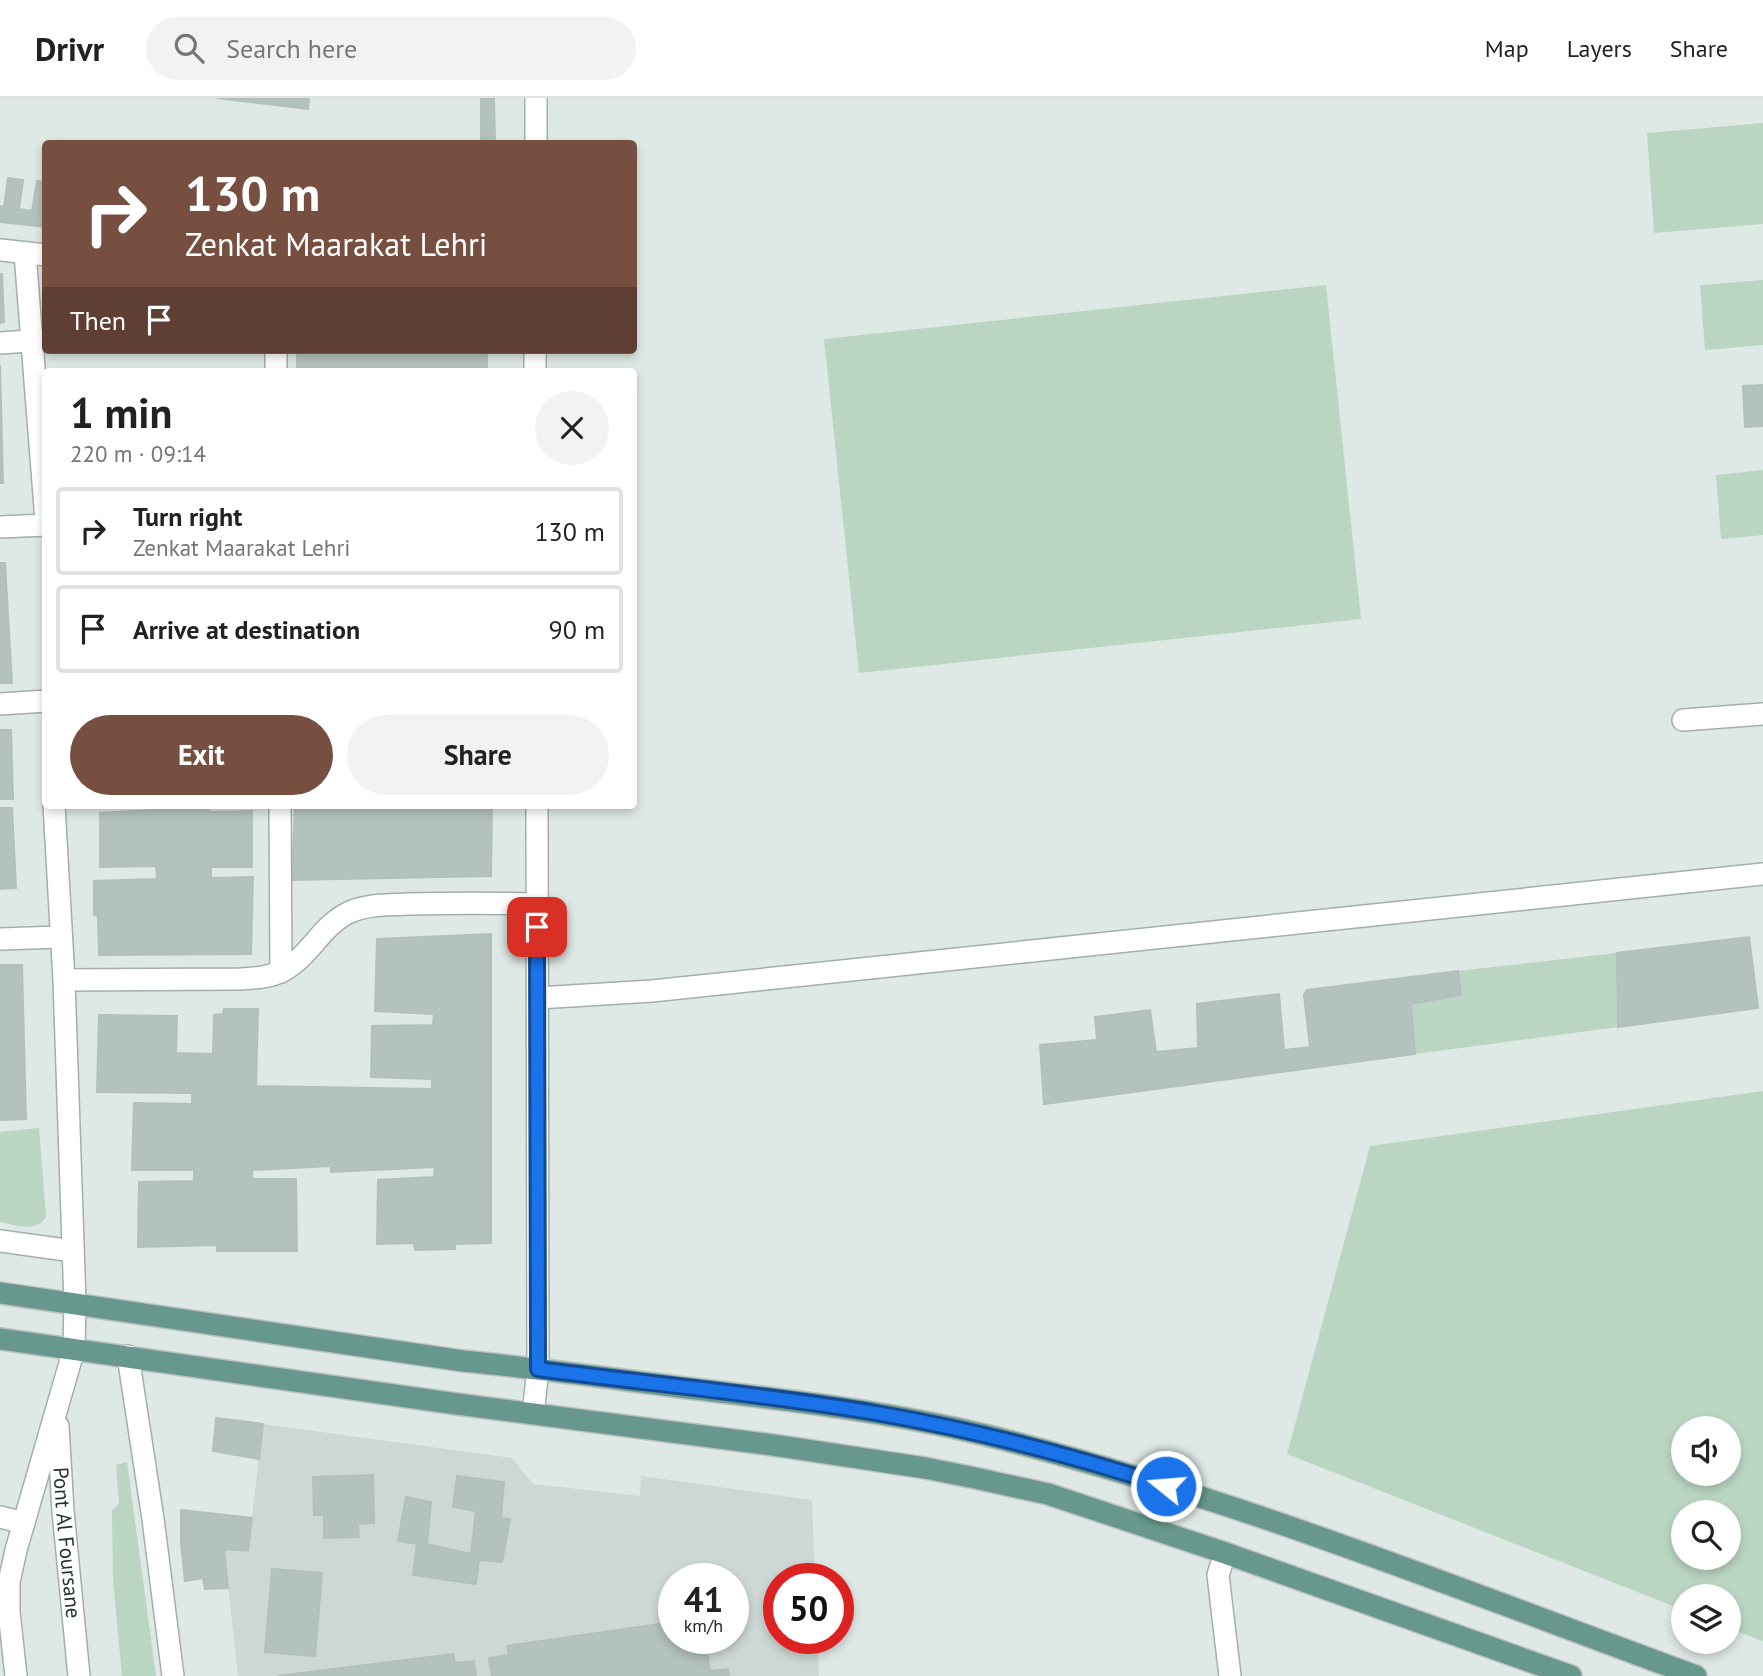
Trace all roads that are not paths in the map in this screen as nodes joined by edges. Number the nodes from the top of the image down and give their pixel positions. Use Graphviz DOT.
graph roads {
  1 [pos="536,98"];
  2 [pos="536,140"];
  3 [pos="0,250"];
  4 [pos="35,254"];
  5 [pos="38,341"];
  6 [pos="0,342"];
  7 [pos="42,432"];
  8 [pos="42,523"];
  9 [pos="0,527"];
  10 [pos="42,701"];
  11 [pos="0,704"];
  12 [pos="1763,714"];
  13 [pos="1683,720"];
  14 [pos="54,809"];
  15 [pos="280,809"];
  16 [pos="537,809"];
  17 [pos="1763,874"];
  18 [pos="537,904"];
  19 [pos="61,937"];
  20 [pos="0,939"];
  21 [pos="281,972"];
  22 [pos="64,980"];
  23 [pos="538,998"];
  24 [pos="0,1241"];
  25 [pos="73,1251"];
  26 [pos="0,1293"];
  27 [pos="75,1303"];
  28 [pos="0,1339"];
  29 [pos="74,1349"];
  30 [pos="128,1356"];
  31 [pos="538,1369"];
  32 [pos="57,1410"];
  33 [pos="533,1414"];
  34 [pos="0,1517"];
  35 [pos="24,1523"];
  36 [pos="1225,1553"];
  37 [pos="10,1665"];
  38 [pos="79,1676"];
  39 [pos="173,1676"];
  40 [pos="1230,1676"];
  41 [pos="1571,1676"];
  42 [pos="1696,1676"];
  1 -- 2 [label="street"];
  3 -- 4 [label="street"];
  4 -- 5 [label="street"];
  5 -- 6 [label="street"];
  5 -- 7 [label="street"];
  8 -- 9 [label="street"];
  10 -- 11 [label="street"];
  12 -- 13 [label="street"];
  14 -- 19 [label="street"];
  15 -- 21 [label="street"];
  16 -- 18 [label="street"];
  17 -- 23 [label="street"];
  18 -- 21 [label="street"];
  18 -- 23 [label="street"];
  19 -- 20 [label="street"];
  19 -- 22 [label="street"];
  21 -- 22 [label="street"];
  22 -- 25 [label="street"];
  23 -- 31 [label="street"];
  24 -- 25 [label="street"];
  25 -- 27 [label="street"];
  26 -- 27 [label="main road"];
  27 -- 29 [label="street"];
  27 -- 31 [label="main road"];
  28 -- 29 [label="main road"];
  29 -- 30 [label="main road"];
  29 -- 32 [label="street"];
  30 -- 33 [label="main road"];
  30 -- 39 [label="street"];
  31 -- 33 [label="street"];
  31 -- 42 [label="main road"];
  32 -- 35 [label="street"];
  32 -- 38 [label="street, Pont Al Foursane"];
  33 -- 36 [label="main road"];
  34 -- 35 [label="street"];
  35 -- 37 [label="street"];
  36 -- 40 [label="street"];
  36 -- 41 [label="main road"];
}
